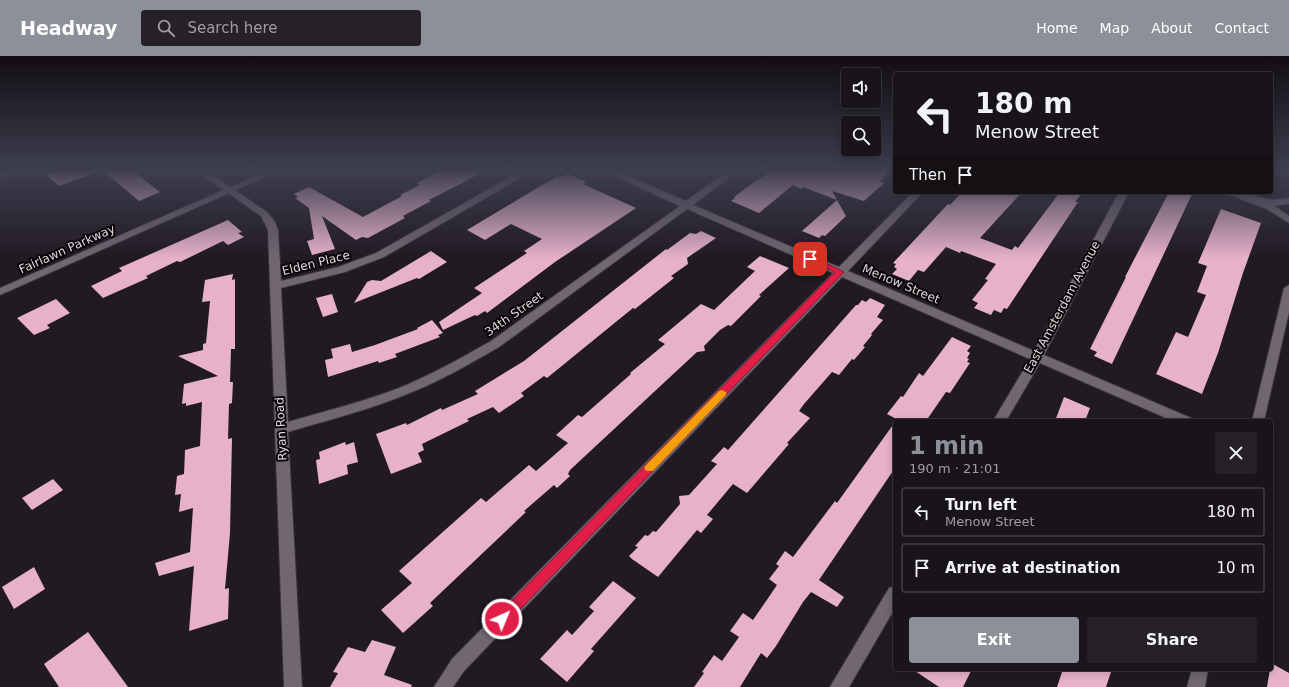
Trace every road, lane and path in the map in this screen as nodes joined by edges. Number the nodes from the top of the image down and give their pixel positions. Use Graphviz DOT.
graph roads {
  1 [pos="210,199"];
  2 [pos="244,199"];
  3 [pos="479,199"];
  4 [pos="673,199"];
  5 [pos="697,199"];
  6 [pos="911,199"];
  7 [pos="1120,199"];
  8 [pos="1249,199"];
  9 [pos="1257,199"];
  10 [pos="1289,201"];
  11 [pos="688,206"];
  12 [pos="1289,220"];
  13 [pos="840,272"];
  14 [pos="275,286"];
  15 [pos="1289,288"];
  16 [pos="0,292"];
  17 [pos="1037,357"];
  18 [pos="1000,419"];
  19 [pos="1181,419"];
  20 [pos="1258,419"];
  21 [pos="281,429"];
  22 [pos="893,597"];
  23 [pos="1200,671"];
  24 [pos="293,687"];
  25 [pos="444,687"];
  26 [pos="839,687"];
  27 [pos="1196,687"];
  1 -- 16 [label="street, Fairlawn Parkway"];
  2 -- 14 [label="street, Ryan Road"];
  3 -- 14 [label="street, Elden Place"];
  4 -- 11 [label="street, Menow Street"];
  5 -- 11 [label="street, 34th Street"];
  6 -- 13 [label="street"];
  7 -- 17 [label="street, East Amsterdam Avenue"];
  8 -- 12 [label="street"];
  9 -- 10 [label="street"];
  11 -- 13 [label="street, Menow Street"];
  11 -- 21 [label="street, 34th Street"];
  13 -- 17 [label="street, Menow Street"];
  13 -- 25 [label="street"];
  14 -- 21 [label="street, Ryan Road"];
  15 -- 20 [label="street"];
  17 -- 18 [label="street, East Amsterdam Avenue"];
  17 -- 19 [label="street, Menow Street"];
  21 -- 24 [label="street, Ryan Road"];
  22 -- 26 [label="street"];
  23 -- 27 [label="street"];
}
